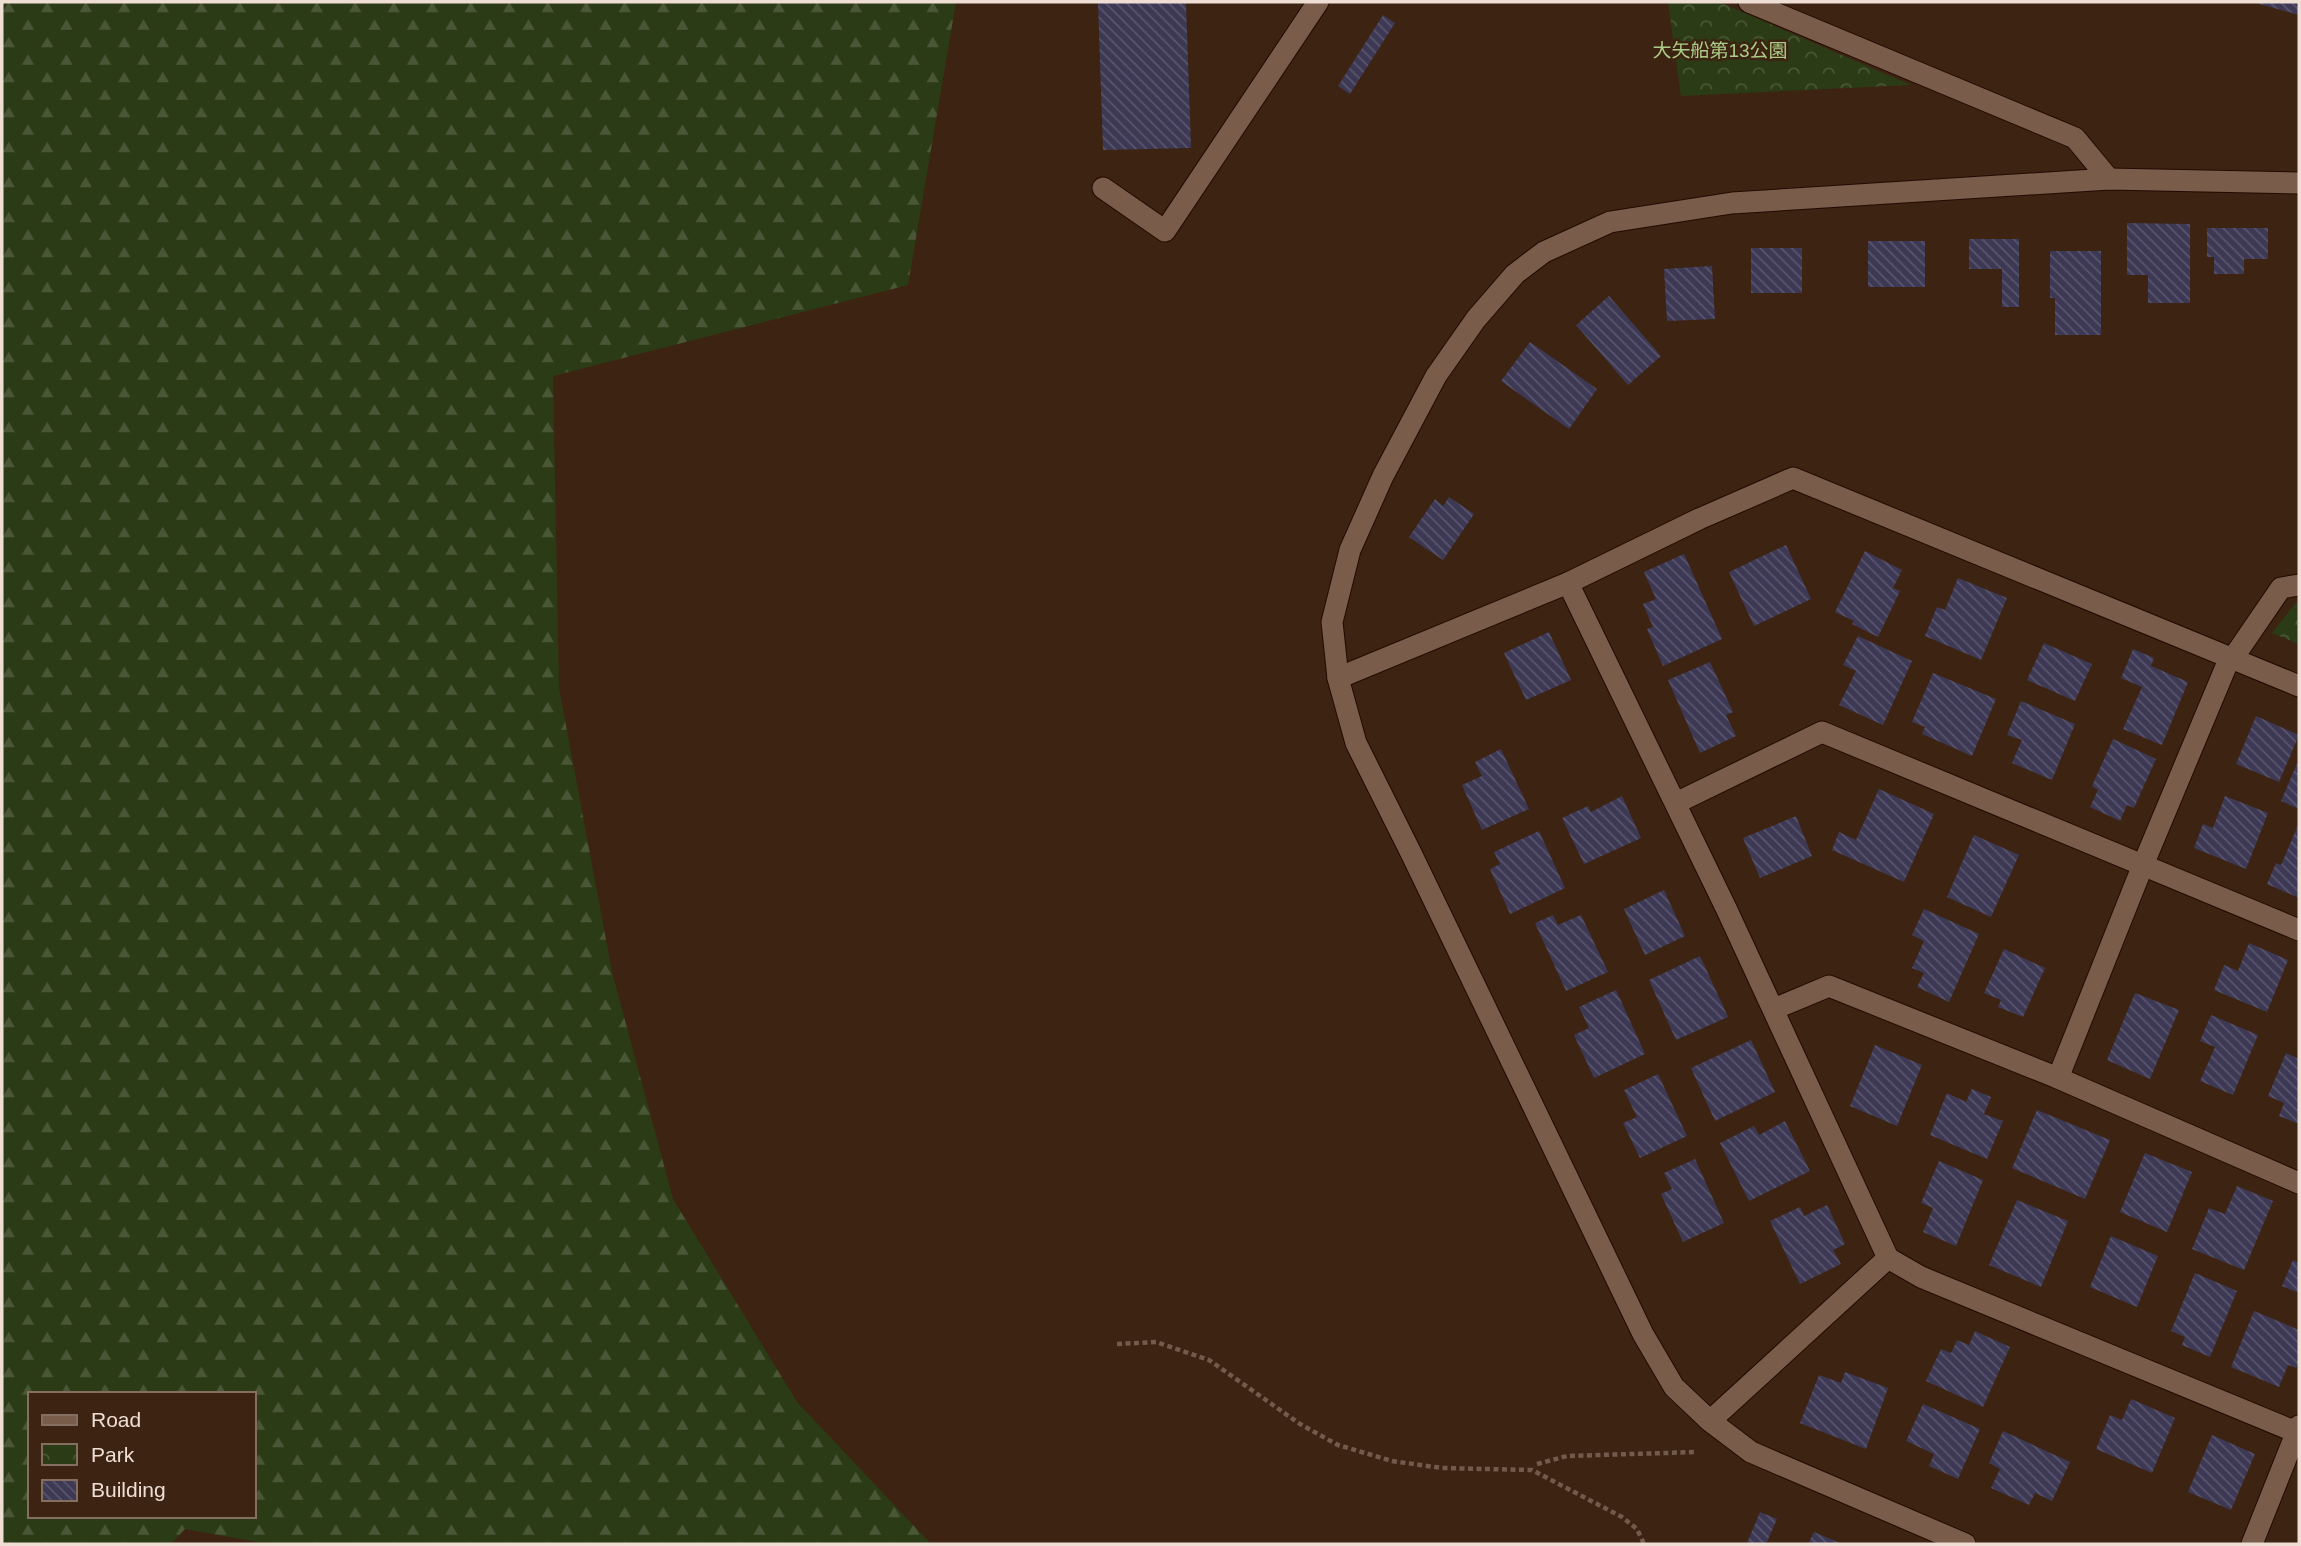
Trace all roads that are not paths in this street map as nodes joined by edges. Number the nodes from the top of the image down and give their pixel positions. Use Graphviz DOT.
graph roads {
  1 [pos="1318,2"];
  2 [pos="1749,2"];
  3 [pos="2109,179"];
  4 [pos="2299,183"];
  5 [pos="1102,188"];
  6 [pos="1568,583"];
  7 [pos="2299,585"];
  8 [pos="2232,658"];
  9 [pos="1338,678"];
  10 [pos="2299,686"];
  11 [pos="1676,803"];
  12 [pos="2143,865"];
  13 [pos="2299,930"];
  14 [pos="1774,1009"];
  15 [pos="2058,1078"];
  16 [pos="2299,1183"];
  17 [pos="1888,1258"];
  18 [pos="1710,1420"];
  19 [pos="2297,1429"];
  20 [pos="1965,1544"];
  21 [pos="2252,1544"];
  1 -- 5 [label="street"];
  2 -- 3 [label="street"];
  3 -- 4 [label="street"];
  3 -- 9 [label="street"];
  6 -- 8 [label="street"];
  6 -- 9 [label="street"];
  6 -- 11 [label="street"];
  7 -- 8 [label="street"];
  8 -- 10 [label="street"];
  8 -- 12 [label="street"];
  9 -- 18 [label="street"];
  11 -- 12 [label="street"];
  11 -- 14 [label="street"];
  12 -- 13 [label="street"];
  12 -- 15 [label="street"];
  14 -- 15 [label="street"];
  14 -- 17 [label="street"];
  15 -- 16 [label="street"];
  17 -- 18 [label="street"];
  17 -- 19 [label="street"];
  18 -- 20 [label="street"];
  19 -- 21 [label="street"];
}
